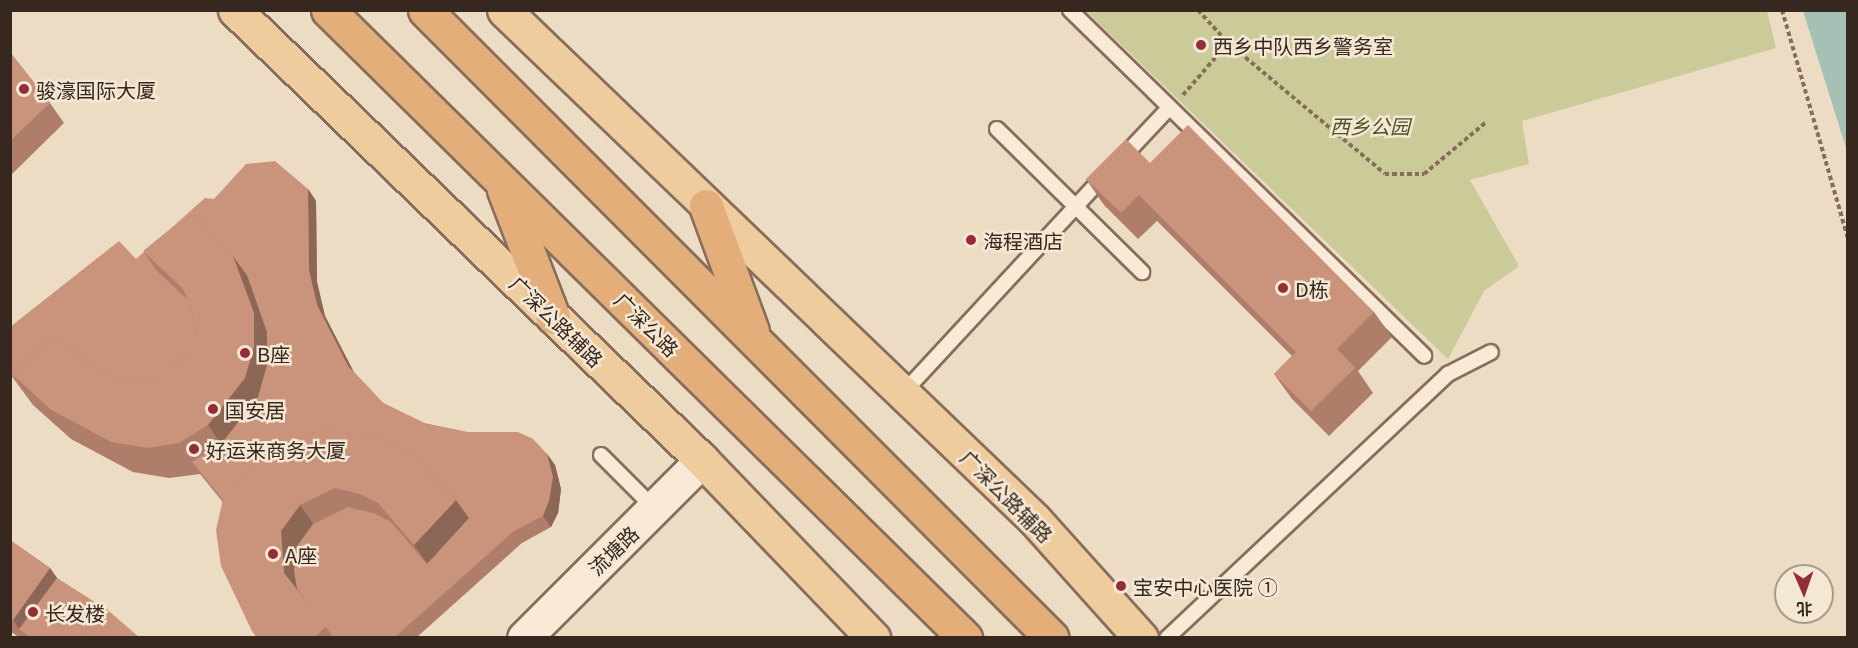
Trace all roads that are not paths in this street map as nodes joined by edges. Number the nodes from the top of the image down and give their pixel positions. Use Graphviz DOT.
graph roads {
  1 [pos="235,10"];
  2 [pos="328,10"];
  3 [pos="425,10"];
  4 [pos="504,10"];
  5 [pos="1070,10"];
  6 [pos="1169,108"];
  7 [pos="998,129"];
  8 [pos="500,180"];
  9 [pos="706,206"];
  10 [pos="1075,206"];
  11 [pos="1142,272"];
  12 [pos="553,317"];
  13 [pos="756,342"];
  14 [pos="1491,352"];
  15 [pos="1424,356"];
  16 [pos="902,394"];
  17 [pos="601,455"];
  18 [pos="702,460"];
  19 [pos="655,509"];
  20 [pos="524,638"];
  21 [pos="873,638"];
  22 [pos="965,638"];
  23 [pos="1052,638"];
  24 [pos="1141,638"];
  25 [pos="1167,638"];
  1 -- 12 [label="main road, 广深公路辅路"];
  2 -- 8 [label="highway, 广深公路"];
  3 -- 13 [label="highway"];
  4 -- 9 [label="main road, 广深公路辅路"];
  5 -- 6 [label="lane"];
  6 -- 10 [label="lane"];
  6 -- 15 [label="lane"];
  7 -- 10 [label="lane"];
  8 -- 12 [label="highway"];
  8 -- 22 [label="highway, 广深公路"];
  9 -- 13 [label="highway"];
  9 -- 16 [label="main road, 广深公路辅路"];
  10 -- 11 [label="lane"];
  10 -- 16 [label="lane"];
  12 -- 18 [label="main road, 广深公路辅路"];
  13 -- 23 [label="highway"];
  14 -- 25 [label="lane"];
  16 -- 24 [label="main road, 广深公路辅路"];
  17 -- 19 [label="lane"];
  18 -- 19 [label="main road, 流塘路"];
  18 -- 21 [label="main road, 广深公路辅路"];
  19 -- 20 [label="main road, 流塘路"];
}
